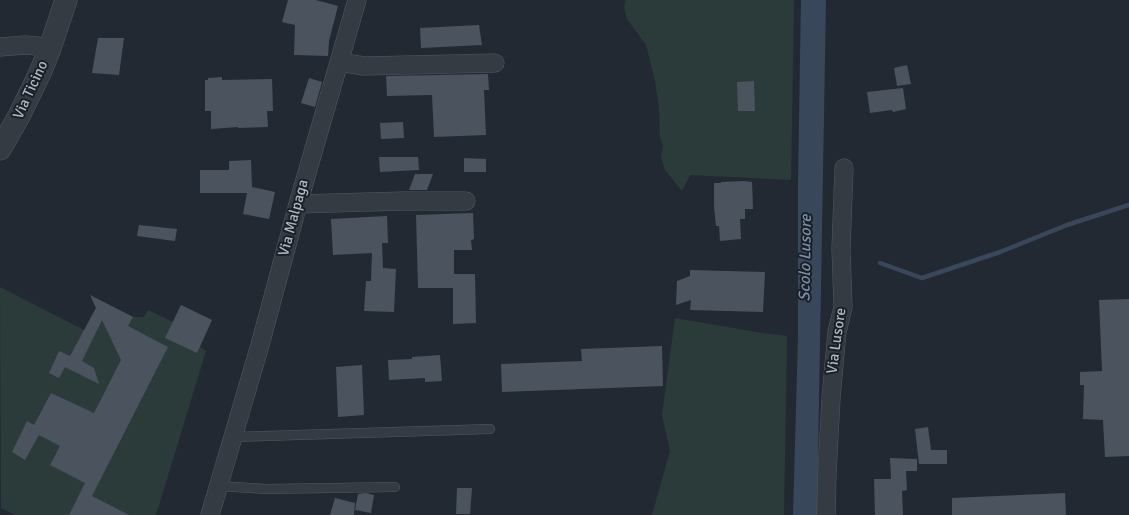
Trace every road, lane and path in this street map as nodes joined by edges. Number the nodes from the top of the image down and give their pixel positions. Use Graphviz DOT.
graph roads {
  1 [pos="66,0"];
  2 [pos="357,0"];
  3 [pos="0,47"];
  4 [pos="48,51"];
  5 [pos="338,62"];
  6 [pos="495,64"];
  7 [pos="0,149"];
  8 [pos="844,168"];
  9 [pos="466,201"];
  10 [pos="298,204"];
  11 [pos="490,429"];
  12 [pos="233,437"];
  13 [pos="219,486"];
  14 [pos="395,487"];
  15 [pos="210,515"];
  16 [pos="826,515"];
  1 -- 4 [label="street, Via Ticino"];
  2 -- 5 [label="street, Via Malpaga"];
  3 -- 4 [label="street, Via Ticino"];
  4 -- 7 [label="street, Via Ticino"];
  5 -- 6 [label="street"];
  5 -- 10 [label="street, Via Malpaga"];
  8 -- 16 [label="street, Via Lusore"];
  9 -- 10 [label="street"];
  10 -- 12 [label="street, Via Malpaga"];
  11 -- 12 [label="lane"];
  12 -- 13 [label="street, Via Malpaga"];
  13 -- 14 [label="lane"];
  13 -- 15 [label="street, Via Malpaga"];
}
